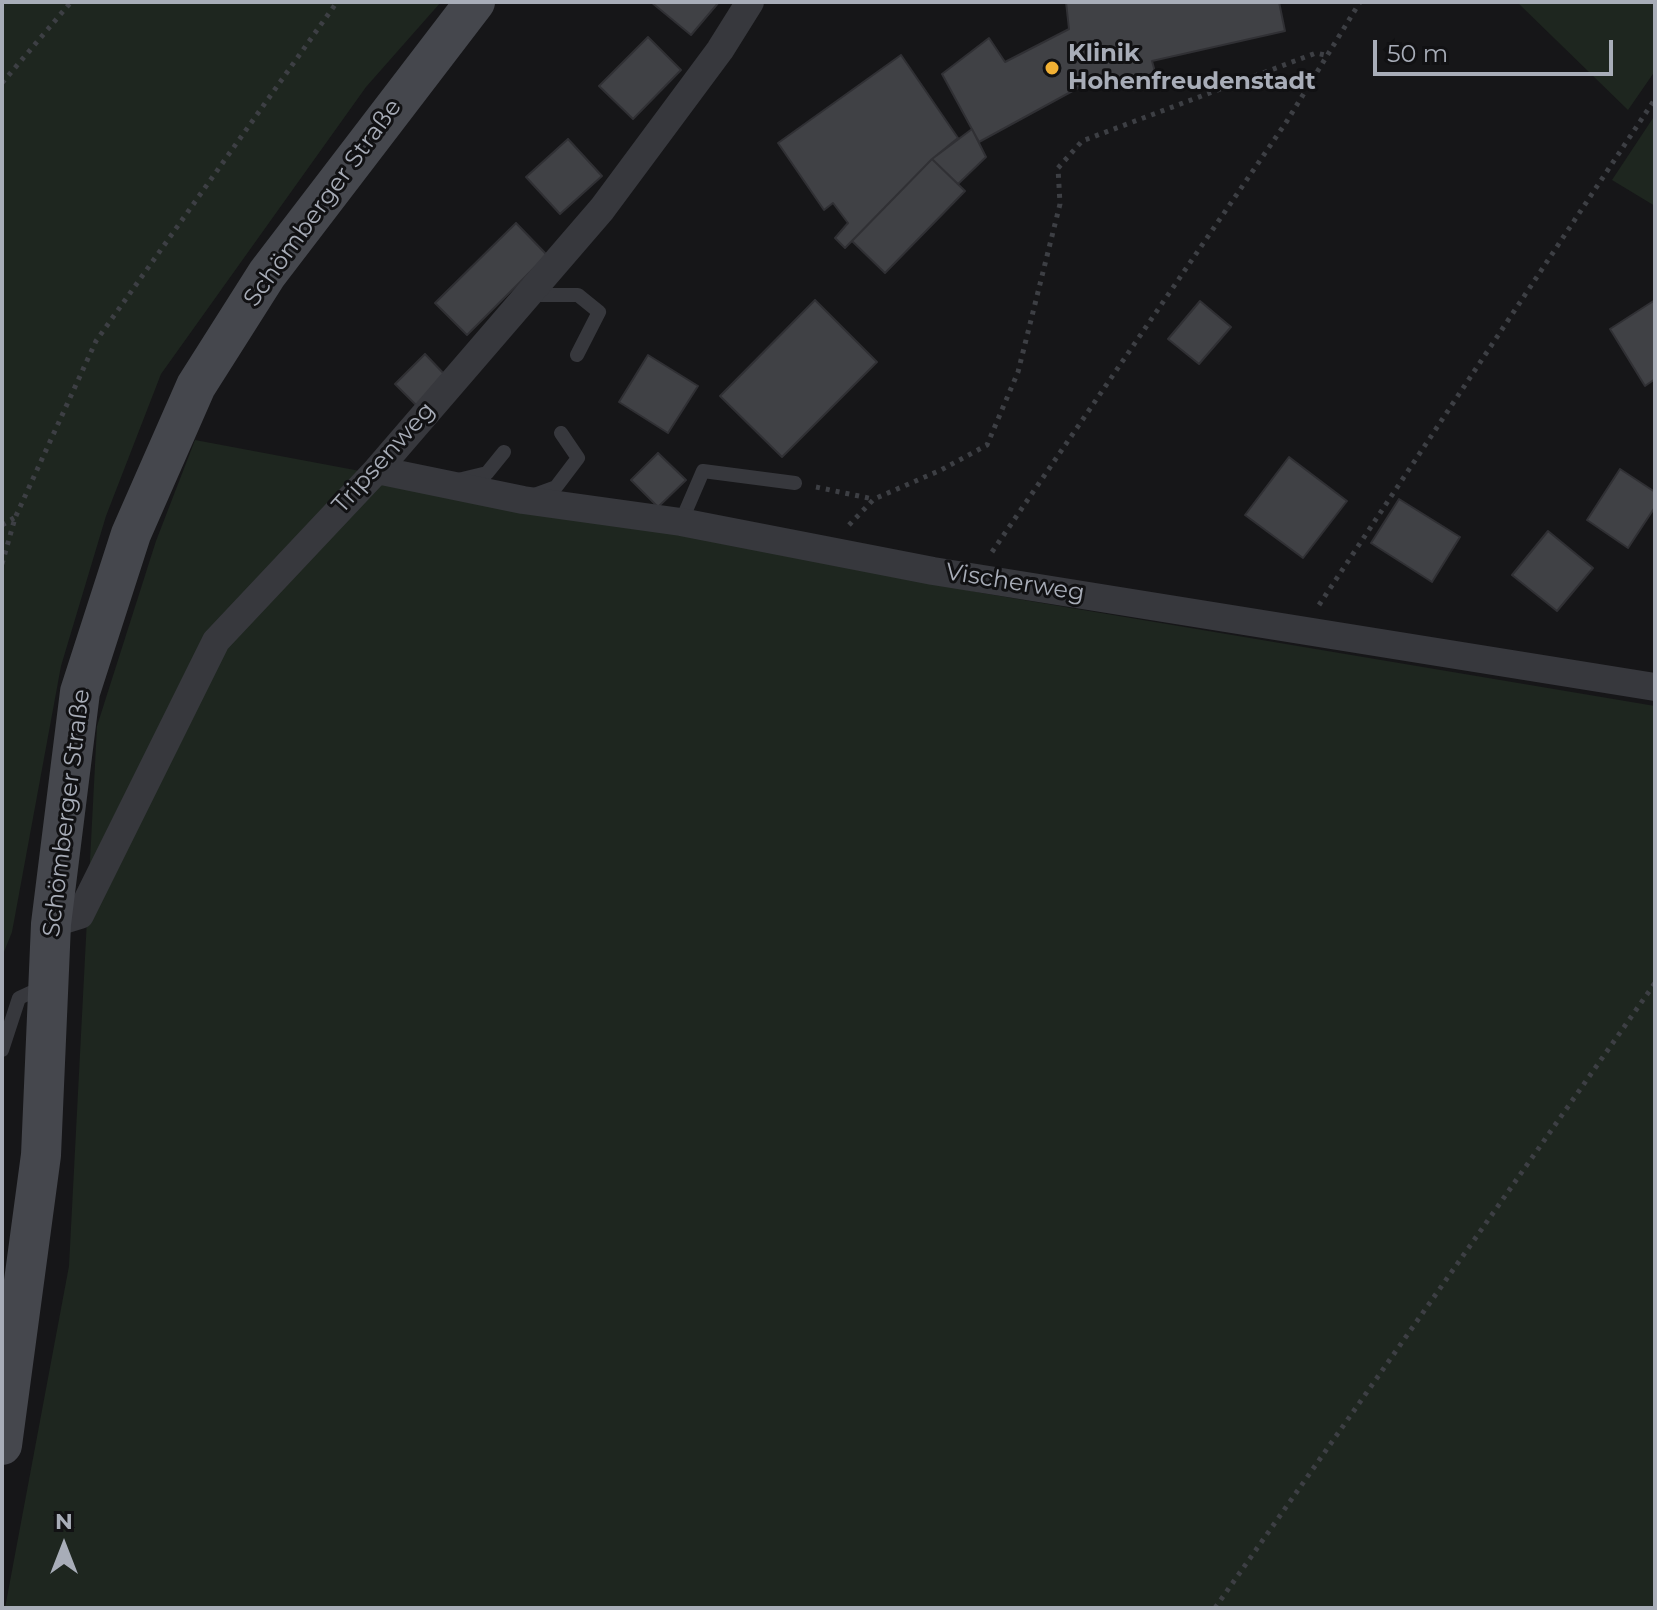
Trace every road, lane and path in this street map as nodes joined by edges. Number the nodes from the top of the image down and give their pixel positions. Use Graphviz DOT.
graph roads {
  1 [pos="71,2"];
  2 [pos="337,2"];
  3 [pos="475,2"];
  4 [pos="750,2"];
  5 [pos="1360,2"];
  6 [pos="1325,55"];
  7 [pos="2,83"];
  8 [pos="1655,99"];
  9 [pos="528,295"];
  10 [pos="577,355"];
  11 [pos="561,433"];
  12 [pos="504,452"];
  13 [pos="377,470"];
  14 [pos="795,483"];
  15 [pos="446,484"];
  16 [pos="874,499"];
  17 [pos="523,500"];
  18 [pos="15,518"];
  19 [pos="681,522"];
  20 [pos="2,525"];
  21 [pos="823,551"];
  22 [pos="2,564"];
  23 [pos="976,576"];
  24 [pos="1303,630"];
  25 [pos="1655,687"];
  26 [pos="51,924"];
  27 [pos="1655,983"];
  28 [pos="49,984"];
  29 [pos="2,1050"];
  30 [pos="2,1445"];
  31 [pos="1215,1608"];
  1 -- 7 [label="path"];
  2 -- 18 [label="path"];
  3 -- 26 [label="main road, Schömberger Straße"];
  4 -- 9 [label="street, Tripsenweg"];
  5 -- 6 [label="path"];
  6 -- 16 [label="path"];
  6 -- 23 [label="path"];
  8 -- 24 [label="path"];
  9 -- 10 [label="lane"];
  9 -- 13 [label="street, Tripsenweg"];
  11 -- 17 [label="lane"];
  12 -- 15 [label="lane"];
  13 -- 15 [label="street, Vischerweg"];
  13 -- 26 [label="street, Tripsenweg"];
  14 -- 16 [label="path"];
  14 -- 19 [label="lane"];
  15 -- 17 [label="street, Vischerweg"];
  16 -- 21 [label="path"];
  17 -- 19 [label="street, Vischerweg"];
  18 -- 20 [label="path"];
  18 -- 22 [label="path"];
  19 -- 21 [label="street, Vischerweg"];
  21 -- 23 [label="street, Vischerweg"];
  23 -- 24 [label="street, Vischerweg"];
  24 -- 25 [label="street, Vischerweg"];
  26 -- 28 [label="main road, Schömberger Straße"];
  27 -- 31 [label="path"];
  28 -- 29 [label="lane"];
  28 -- 30 [label="main road, Schömberger Straße"];
}
